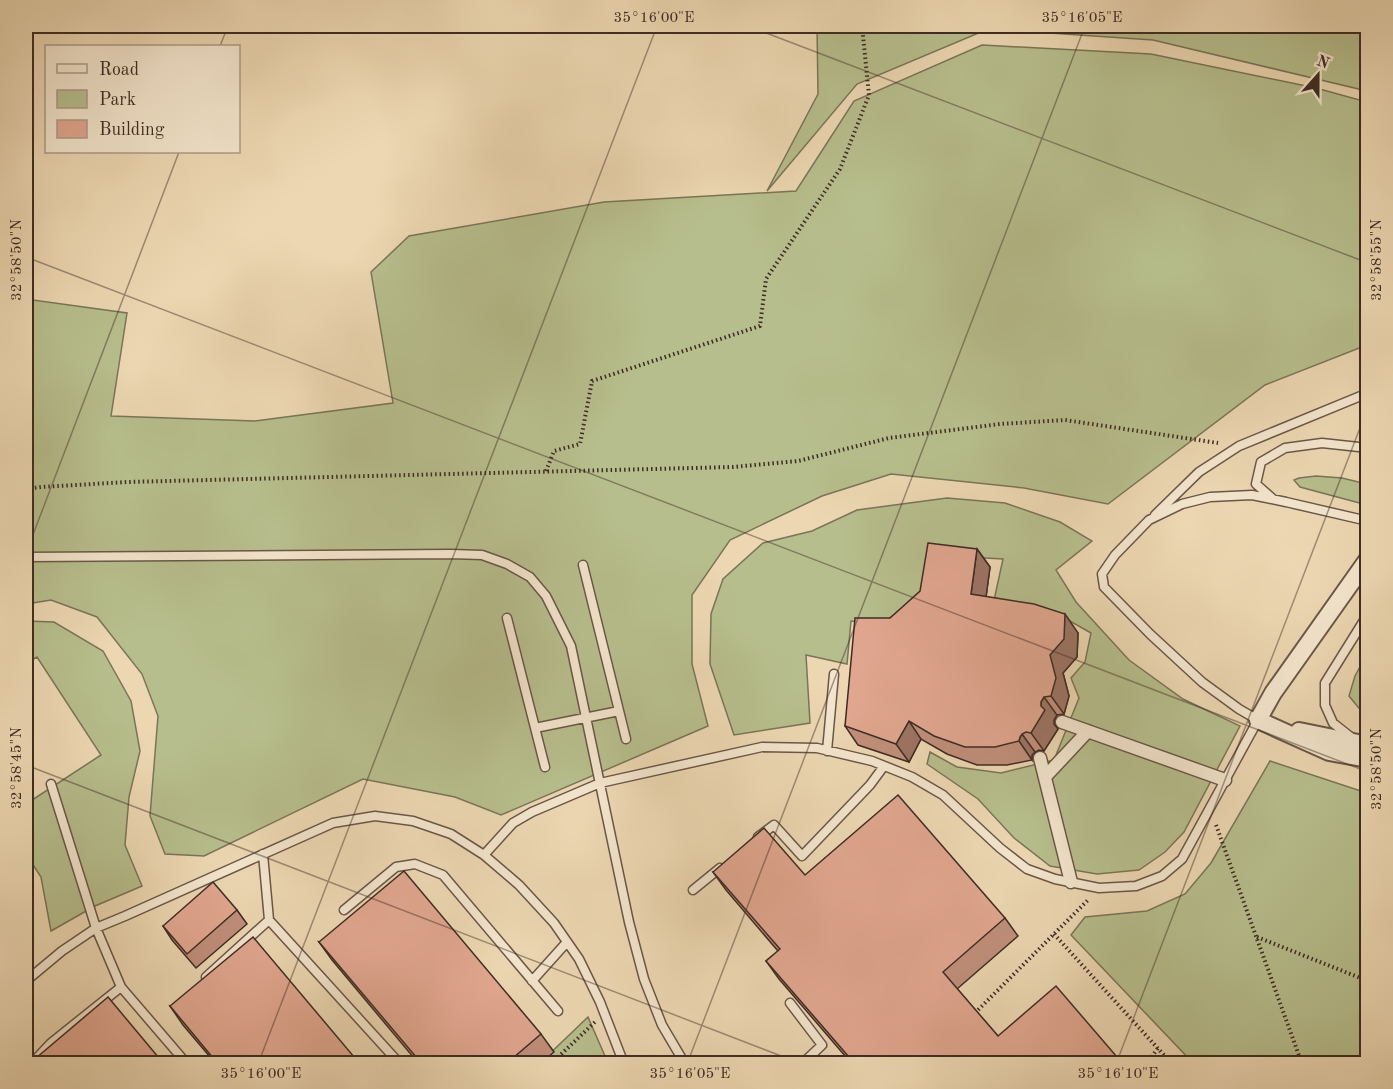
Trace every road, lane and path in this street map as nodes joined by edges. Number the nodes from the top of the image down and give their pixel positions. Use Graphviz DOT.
graph roads {
  1 [pos="862,26"];
  2 [pos="1368,393"];
  3 [pos="1239,446"];
  4 [pos="1368,448"];
  5 [pos="546,471"];
  6 [pos="26,489"];
  7 [pos="1273,499"];
  8 [pos="1149,520"];
  9 [pos="1368,521"];
  10 [pos="26,557"];
  11 [pos="1368,559"];
  12 [pos="583,565"];
  13 [pos="1368,614"];
  14 [pos="507,618"];
  15 [pos="834,674"];
  16 [pos="619,711"];
  17 [pos="586,717"];
  18 [pos="1258,720"];
  19 [pos="1062,722"];
  20 [pos="535,728"];
  21 [pos="1088,731"];
  22 [pos="626,739"];
  23 [pos="1363,744"];
  24 [pos="827,751"];
  25 [pos="1040,758"];
  26 [pos="1368,759"];
  27 [pos="885,766"];
  28 [pos="545,767"];
  29 [pos="1044,777"];
  30 [pos="1225,780"];
  31 [pos="600,783"];
  32 [pos="51,784"];
  33 [pos="1210,807"];
  34 [pos="747,846"];
  35 [pos="263,854"];
  36 [pos="484,855"];
  37 [pos="729,861"];
  38 [pos="1071,882"];
  39 [pos="1099,888"];
  40 [pos="693,890"];
  41 [pos="344,910"];
  42 [pos="269,920"];
  43 [pos="96,927"];
  44 [pos="1054,934"];
  45 [pos="1257,936"];
  46 [pos="567,942"];
  47 [pos="206,977"];
  48 [pos="26,981"];
  49 [pos="532,981"];
  50 [pos="1368,981"];
  51 [pos="121,987"];
  52 [pos="790,1003"];
  53 [pos="558,1011"];
  54 [pos="605,1013"];
  55 [pos="975,1013"];
  56 [pos="1158,1048"];
  57 [pos="34,1064"];
  58 [pos="187,1064"];
  59 [pos="400,1064"];
  60 [pos="556,1064"];
  61 [pos="624,1064"];
  62 [pos="685,1064"];
  63 [pos="802,1064"];
  64 [pos="1150,1064"];
  65 [pos="1172,1064"];
  66 [pos="1302,1064"];
  1 -- 5 [label="path"];
  2 -- 3 [label="lane"];
  3 -- 5 [label="path"];
  3 -- 8 [label="lane"];
  4 -- 7 [label="lane"];
  5 -- 6 [label="path"];
  7 -- 8 [label="lane"];
  7 -- 9 [label="lane"];
  8 -- 18 [label="lane"];
  10 -- 17 [label="lane"];
  11 -- 18 [label="street"];
  12 -- 16 [label="lane"];
  13 -- 23 [label="lane"];
  14 -- 20 [label="lane"];
  15 -- 24 [label="lane"];
  16 -- 17 [label="lane"];
  16 -- 22 [label="lane"];
  17 -- 20 [label="lane"];
  17 -- 31 [label="lane"];
  18 -- 23 [label="street"];
  18 -- 26 [label="street"];
  18 -- 30 [label="lane"];
  19 -- 21 [label="street"];
  20 -- 28 [label="lane"];
  21 -- 29 [label="street"];
  21 -- 30 [label="street"];
  24 -- 27 [label="lane"];
  24 -- 31 [label="lane"];
  25 -- 29 [label="street"];
  27 -- 34 [label="lane"];
  27 -- 38 [label="lane"];
  29 -- 38 [label="street"];
  30 -- 33 [label="lane"];
  31 -- 36 [label="lane"];
  31 -- 62 [label="lane"];
  32 -- 43 [label="lane"];
  33 -- 39 [label="lane"];
  33 -- 45 [label="path"];
  35 -- 36 [label="lane"];
  35 -- 42 [label="lane"];
  35 -- 43 [label="lane"];
  36 -- 46 [label="lane"];
  37 -- 40 [label="lane"];
  38 -- 39 [label="lane"];
  39 -- 44 [label="path"];
  41 -- 49 [label="lane"];
  42 -- 47 [label="lane"];
  42 -- 59 [label="lane"];
  43 -- 48 [label="lane"];
  43 -- 51 [label="lane"];
  44 -- 55 [label="path"];
  44 -- 56 [label="path"];
  45 -- 50 [label="path"];
  45 -- 66 [label="path"];
  46 -- 49 [label="lane"];
  46 -- 54 [label="lane"];
  49 -- 53 [label="lane"];
  51 -- 57 [label="lane"];
  51 -- 58 [label="lane"];
  52 -- 63 [label="lane"];
  54 -- 60 [label="path"];
  54 -- 61 [label="lane"];
  56 -- 64 [label="path"];
  56 -- 65 [label="path"];
}
